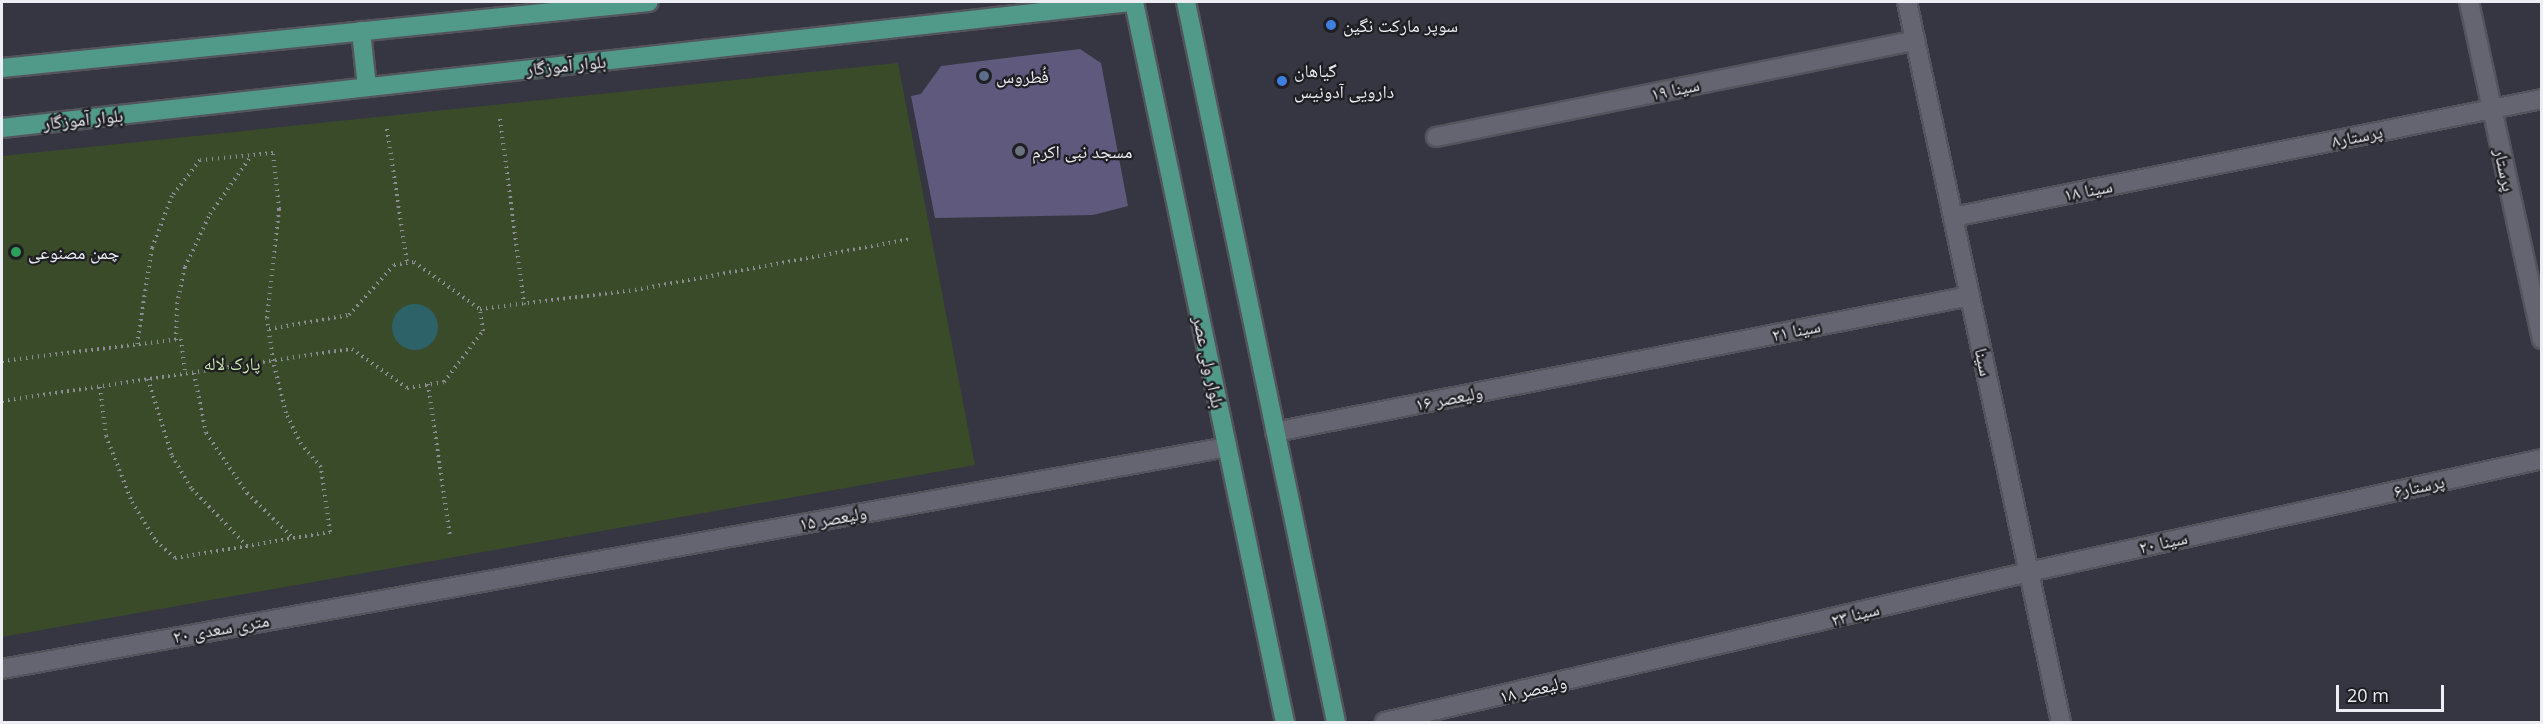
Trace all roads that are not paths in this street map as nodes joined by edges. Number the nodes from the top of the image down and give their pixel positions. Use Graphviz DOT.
graph roads {
  1 [pos="649,2"];
  2 [pos="1132,2"];
  3 [pos="1186,2"];
  4 [pos="1907,2"];
  5 [pos="2469,2"];
  6 [pos="362,32"];
  7 [pos="1915,40"];
  8 [pos="2,68"];
  9 [pos="367,87"];
  10 [pos="2541,99"];
  11 [pos="2492,109"];
  12 [pos="2,128"];
  13 [pos="1436,138"];
  14 [pos="2222,163"];
  15 [pos="1953,217"];
  16 [pos="1970,296"];
  17 [pos="2541,339"];
  18 [pos="1622,364"];
  19 [pos="1275,432"];
  20 [pos="1227,447"];
  21 [pos="2541,459"];
  22 [pos="2297,513"];
  23 [pos="2029,572"];
  24 [pos="440,588"];
  25 [pos="1682,656"];
  26 [pos="2,669"];
  27 [pos="1285,723"];
  28 [pos="1336,723"];
  29 [pos="1385,723"];
  30 [pos="2061,723"];
  1 -- 6 [label="main road"];
  2 -- 9 [label="main road, بلوار آموزگار"];
  2 -- 20 [label="main road, بلوار ولی عصر"];
  3 -- 19 [label="main road"];
  4 -- 7 [label="street, سینا"];
  5 -- 11 [label="street, پرستار"];
  6 -- 8 [label="main road"];
  6 -- 9 [label="main road"];
  7 -- 13 [label="street, سینا ۱۹"];
  7 -- 15 [label="street, سینا"];
  9 -- 12 [label="main road, بلوار آموزگار"];
  10 -- 11 [label="street, پرستار۸"];
  11 -- 14 [label="street, پرستار۸"];
  11 -- 17 [label="street, پرستار"];
  14 -- 15 [label="street, سینا ۱۸"];
  15 -- 16 [label="street, سینا"];
  16 -- 18 [label="street, سینا ۲۱"];
  16 -- 23 [label="street, سینا"];
  18 -- 19 [label="street, ولیعصر ۱۶"];
  19 -- 28 [label="main road"];
  20 -- 24 [label="street, ولیعصر ۱۵"];
  20 -- 27 [label="main road, بلوار ولی عصر"];
  21 -- 22 [label="street, پرستار۶"];
  22 -- 23 [label="street, سینا ۲۰"];
  23 -- 25 [label="street, سینا ۲۳"];
  23 -- 30 [label="street, سینا"];
  24 -- 26 [label="street, ۲۰ متری سعدی"];
  25 -- 29 [label="street, ولیعصر ۱۸"];
}
